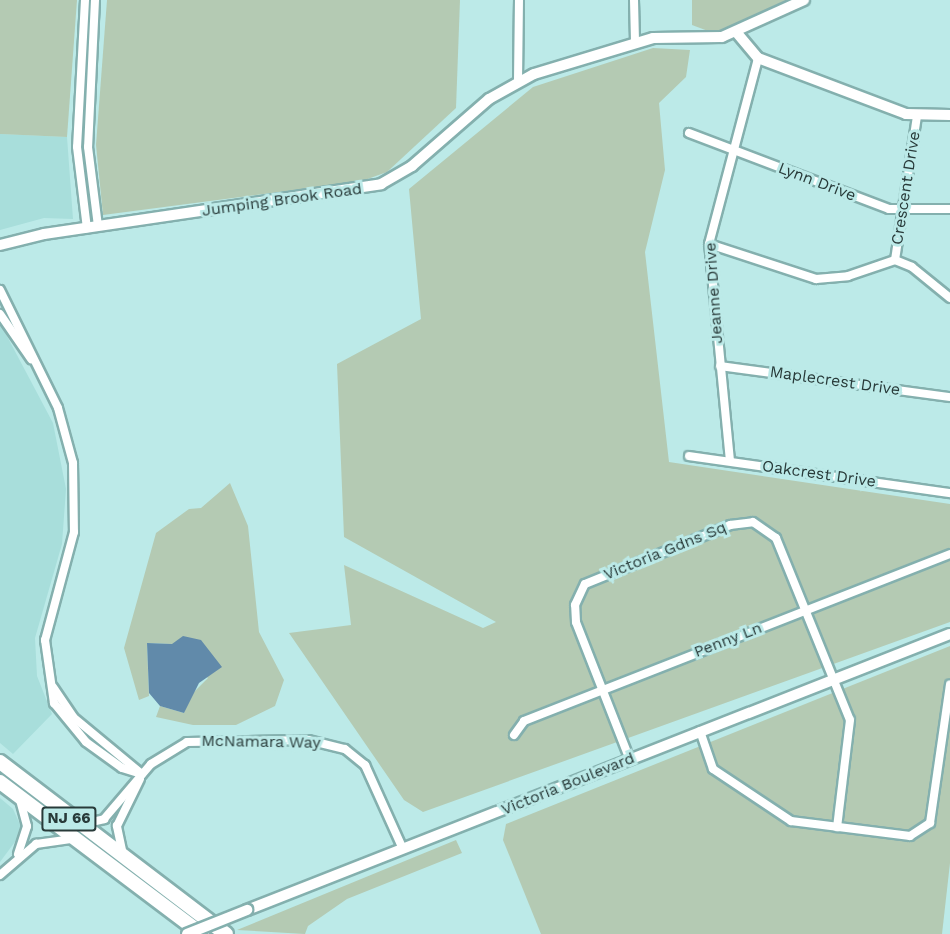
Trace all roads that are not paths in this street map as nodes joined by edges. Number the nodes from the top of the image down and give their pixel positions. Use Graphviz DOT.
graph roads {
  1 [pos="85,0"];
  2 [pos="95,0"];
  3 [pos="519,0"];
  4 [pos="634,0"];
  5 [pos="804,0"];
  6 [pos="737,33"];
  7 [pos="635,42"];
  8 [pos="758,58"];
  9 [pos="518,81"];
  10 [pos="950,115"];
  11 [pos="917,116"];
  12 [pos="689,134"];
  13 [pos="733,150"];
  14 [pos="89,154"];
  15 [pos="78,155"];
  16 [pos="903,209"];
  17 [pos="950,209"];
  18 [pos="93,227"];
  19 [pos="709,244"];
  20 [pos="0,245"];
  21 [pos="895,260"];
  22 [pos="0,290"];
  23 [pos="950,298"];
  24 [pos="0,314"];
  25 [pos="720,366"];
  26 [pos="39,370"];
  27 [pos="950,397"];
  28 [pos="689,456"];
  29 [pos="730,461"];
  30 [pos="950,493"];
  31 [pos="950,554"];
  32 [pos="804,610"];
  33 [pos="950,634"];
  34 [pos="49,680"];
  35 [pos="832,680"];
  36 [pos="950,684"];
  37 [pos="602,689"];
  38 [pos="700,731"];
  39 [pos="514,735"];
  40 [pos="630,760"];
  41 [pos="0,762"];
  42 [pos="142,774"];
  43 [pos="0,782"];
  44 [pos="20,798"];
  45 [pos="76,824"];
  46 [pos="837,828"];
  47 [pos="71,839"];
  48 [pos="403,849"];
  49 [pos="18,855"];
  50 [pos="140,872"];
  51 [pos="0,875"];
  52 [pos="168,910"];
  53 [pos="187,934"];
  54 [pos="194,934"];
  55 [pos="202,934"];
  56 [pos="226,934"];
  1 -- 15 [label="street"];
  2 -- 14 [label="street"];
  3 -- 9 [label="street"];
  4 -- 7 [label="street"];
  5 -- 6 [label="street, Jumping Brook Road"];
  6 -- 7 [label="street, Jumping Brook Road"];
  6 -- 8 [label="street"];
  7 -- 9 [label="street, Jumping Brook Road"];
  8 -- 11 [label="street"];
  8 -- 13 [label="street, Jeanne Drive"];
  9 -- 18 [label="street, Jumping Brook Road"];
  10 -- 11 [label="street"];
  11 -- 16 [label="street, Crescent Drive"];
  12 -- 13 [label="street, Lynn Drive"];
  13 -- 16 [label="street, Lynn Drive"];
  13 -- 19 [label="street, Jeanne Drive"];
  14 -- 15 [label="street"];
  14 -- 18 [label="street"];
  15 -- 18 [label="street"];
  16 -- 17 [label="street, Lynn Drive"];
  16 -- 21 [label="street, Crescent Drive"];
  18 -- 20 [label="street, Jumping Brook Road"];
  19 -- 21 [label="street"];
  19 -- 25 [label="street, Jeanne Drive"];
  21 -- 23 [label="street"];
  22 -- 26 [label="street"];
  24 -- 26 [label="street"];
  25 -- 27 [label="street, Maplecrest Drive"];
  25 -- 29 [label="street, Jeanne Drive"];
  26 -- 34 [label="street"];
  28 -- 29 [label="street, Oakcrest Drive"];
  29 -- 30 [label="street, Oakcrest Drive"];
  31 -- 32 [label="street, Penny Ln"];
  32 -- 35 [label="street, Victoria Gdns Sq"];
  32 -- 37 [label="street, Penny Ln"];
  32 -- 37 [label="street, Victoria Gdns Sq"];
  33 -- 35 [label="street, Victoria Boulevard"];
  34 -- 42 [label="street"];
  34 -- 42 [label="street"];
  35 -- 38 [label="street, Victoria Boulevard"];
  35 -- 46 [label="street, Victoria Gdns Sq"];
  36 -- 46 [label="street"];
  37 -- 39 [label="street, Penny Ln"];
  37 -- 40 [label="street, Victoria Gdns Sq"];
  38 -- 40 [label="street, Victoria Boulevard"];
  38 -- 46 [label="street"];
  40 -- 48 [label="street, Victoria Boulevard"];
  41 -- 45 [label="highway, NJ 66"];
  42 -- 45 [label="street, McNamara Way"];
  42 -- 48 [label="street, McNamara Way"];
  42 -- 50 [label="street, McNamara Way"];
  43 -- 44 [label="highway, NJ 66"];
  44 -- 47 [label="highway, NJ 66"];
  44 -- 49 [label="street"];
  45 -- 50 [label="highway, NJ 66"];
  47 -- 49 [label="street"];
  47 -- 52 [label="highway, NJ 66"];
  48 -- 53 [label="street, Victoria Boulevard, bridge"];
  49 -- 51 [label="street"];
  50 -- 56 [label="highway, NJ 66"];
  52 -- 54 [label="highway"];
  52 -- 55 [label="highway, NJ 66"];
}
